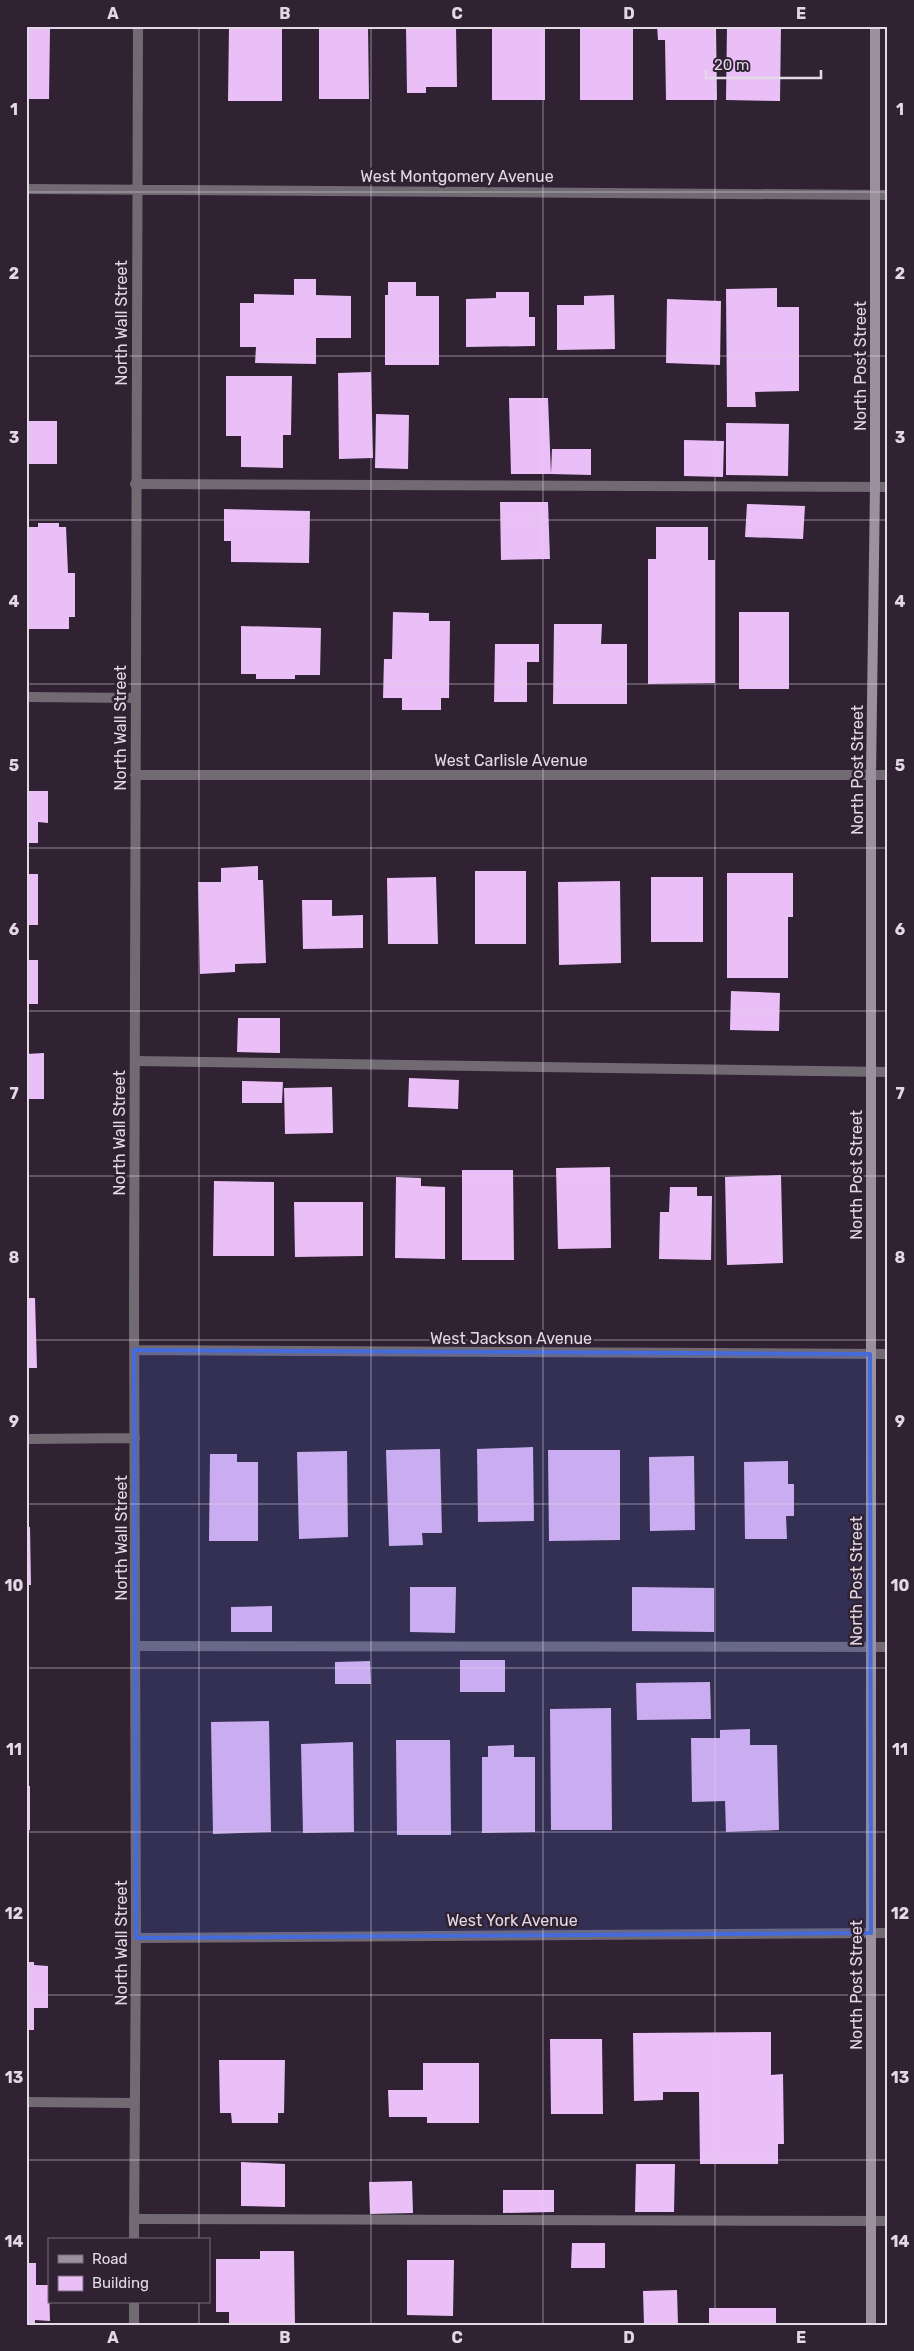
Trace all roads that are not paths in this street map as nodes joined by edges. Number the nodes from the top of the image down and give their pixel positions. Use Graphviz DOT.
graph roads {
  1 [pos="138,26"];
  2 [pos="875,26"];
  3 [pos="26,189"];
  4 [pos="137,190"];
  5 [pos="876,195"];
  6 [pos="888,195"];
  7 [pos="135,484"];
  8 [pos="875,486"];
  9 [pos="888,486"];
  10 [pos="26,697"];
  11 [pos="136,698"];
  12 [pos="135,775"];
  13 [pos="871,775"];
  14 [pos="888,775"];
  15 [pos="134,1061"];
  16 [pos="871,1072"];
  17 [pos="888,1072"];
  18 [pos="134,1350"];
  19 [pos="870,1354"];
  20 [pos="888,1354"];
  21 [pos="26,1438"];
  22 [pos="135,1438"];
  23 [pos="137,1646"];
  24 [pos="871,1646"];
  25 [pos="888,1647"];
  26 [pos="871,1933"];
  27 [pos="888,1933"];
  28 [pos="136,1938"];
  29 [pos="26,2102"];
  30 [pos="134,2103"];
  31 [pos="134,2219"];
  32 [pos="870,2221"];
  33 [pos="888,2221"];
  34 [pos="134,2238"];
  35 [pos="134,2304"];
  36 [pos="134,2325"];
  37 [pos="871,2325"];
  1 -- 4 [label="street, North Wall Street"];
  2 -- 5 [label="street, North Post Street"];
  3 -- 4 [label="street, West Montgomery Avenue"];
  4 -- 5 [label="street, West Montgomery Avenue"];
  4 -- 7 [label="street, North Wall Street"];
  5 -- 6 [label="street, West Montgomery Avenue"];
  5 -- 8 [label="street, North Post Street"];
  7 -- 8 [label="street"];
  7 -- 11 [label="street, North Wall Street"];
  8 -- 9 [label="street"];
  8 -- 13 [label="street, North Post Street"];
  10 -- 11 [label="street"];
  11 -- 12 [label="street, North Wall Street"];
  12 -- 13 [label="street, West Carlisle Avenue"];
  12 -- 15 [label="street, North Wall Street"];
  13 -- 14 [label="street, West Carlisle Avenue"];
  13 -- 16 [label="street, North Post Street"];
  15 -- 16 [label="street"];
  15 -- 18 [label="street, North Wall Street"];
  16 -- 17 [label="street"];
  16 -- 19 [label="street, North Post Street"];
  18 -- 19 [label="street, West Jackson Avenue"];
  18 -- 22 [label="street, North Wall Street"];
  19 -- 20 [label="street, West Jackson Avenue"];
  19 -- 24 [label="street, North Post Street"];
  21 -- 22 [label="street"];
  22 -- 23 [label="street, North Wall Street"];
  23 -- 24 [label="street"];
  23 -- 28 [label="street, North Wall Street"];
  24 -- 25 [label="street"];
  24 -- 26 [label="street, North Post Street"];
  26 -- 27 [label="street, West York Avenue"];
  26 -- 28 [label="street, West York Avenue"];
  26 -- 32 [label="street, North Post Street"];
  28 -- 30 [label="street, North Wall Street"];
  29 -- 30 [label="street"];
  30 -- 31 [label="street, North Wall Street"];
  31 -- 32 [label="street"];
  31 -- 34 [label="street, North Wall Street"];
  32 -- 33 [label="street"];
  32 -- 37 [label="street, North Post Street"];
  35 -- 36 [label="street"];
}
